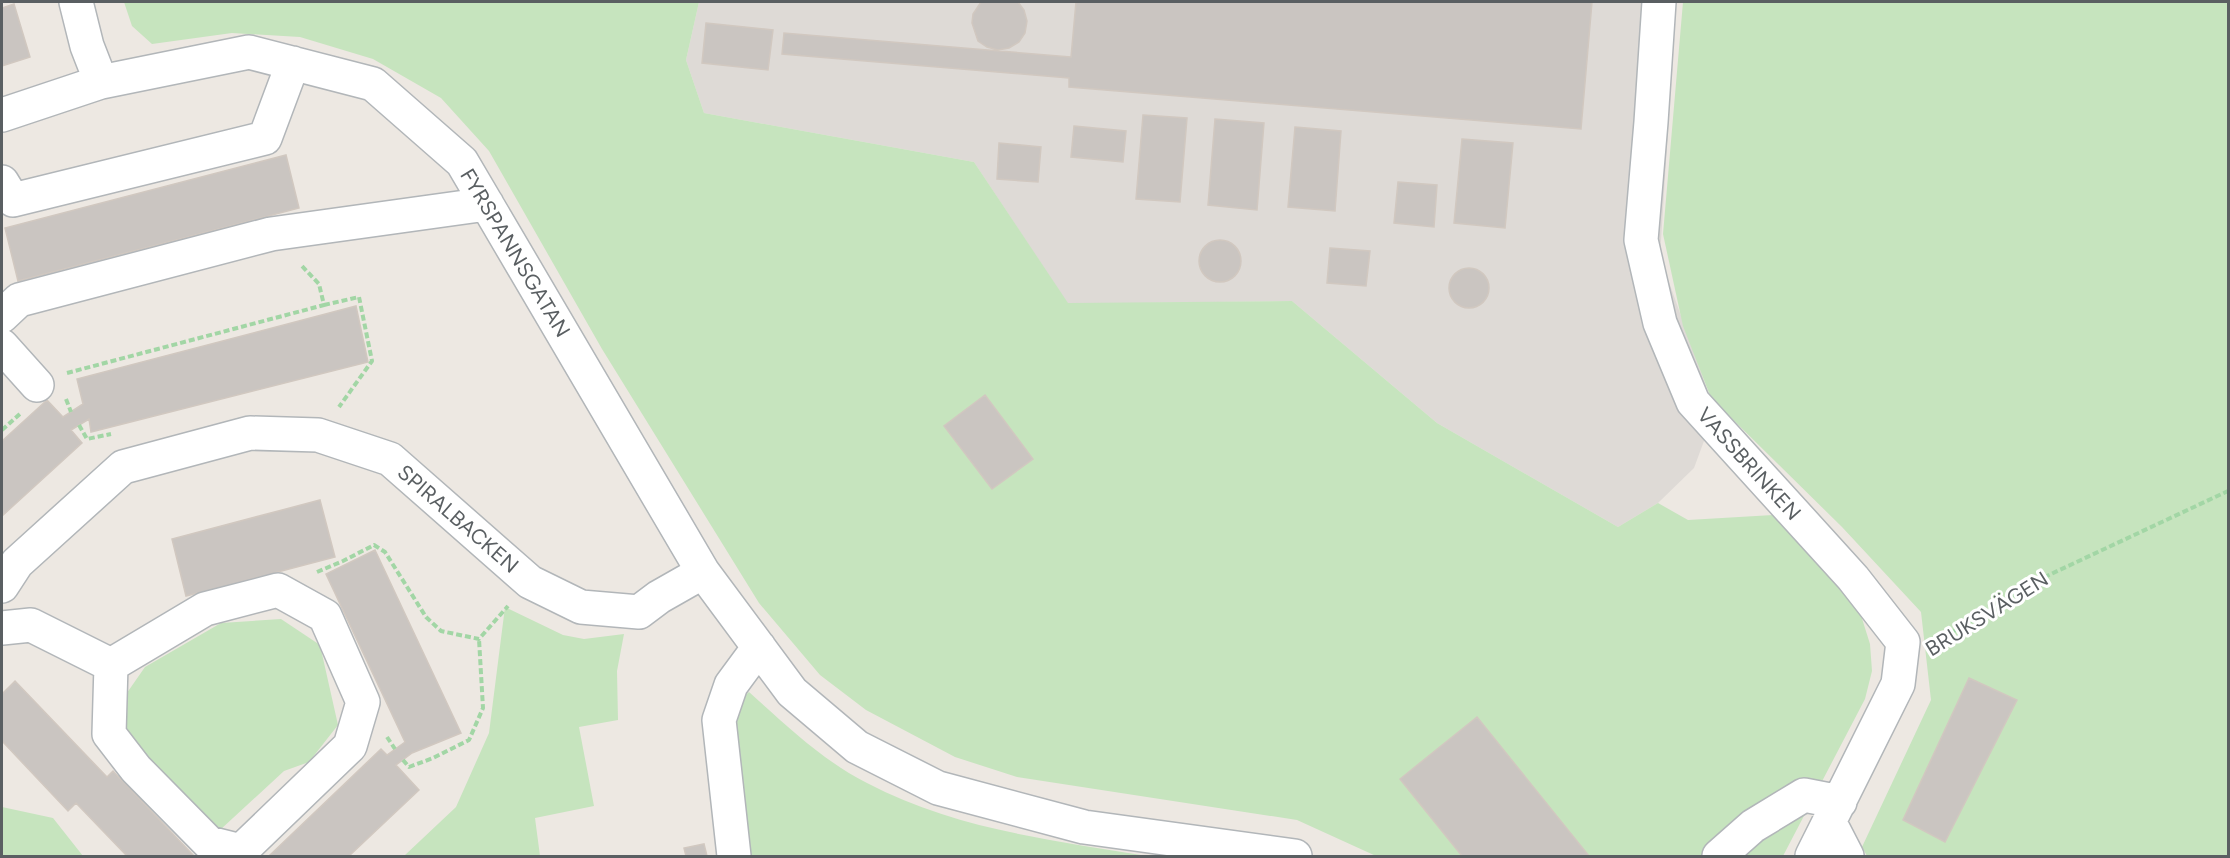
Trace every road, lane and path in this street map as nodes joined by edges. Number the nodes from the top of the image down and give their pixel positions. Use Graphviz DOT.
graph roads {
  1 [pos="76,2"];
  2 [pos="1659,2"];
  3 [pos="293,63"];
  4 [pos="101,82"];
  5 [pos="2,115"];
  6 [pos="2,182"];
  7 [pos="487,204"];
  8 [pos="319,284"];
  9 [pos="324,304"];
  10 [pos="2,316"];
  11 [pos="2,346"];
  12 [pos="362,377"];
  13 [pos="47,380"];
  14 [pos="79,425"];
  15 [pos="87,439"];
  16 [pos="2229,491"];
  17 [pos="702,572"];
  18 [pos="530,582"];
  19 [pos="2,586"];
  20 [pos="278,590"];
  21 [pos="2,628"];
  22 [pos="478,639"];
  23 [pos="759,647"];
  24 [pos="111,665"];
  25 [pos="1898,684"];
  26 [pos="403,760"];
  27 [pos="1835,813"];
  28 [pos="734,856"];
  29 [pos="1295,856"];
  30 [pos="1719,856"];
  31 [pos="1812,856"];
  32 [pos="1848,856"];
  1 -- 4 [label="street"];
  2 -- 25 [label="street, VASSBRINKEN"];
  3 -- 4 [label="street, FYRSPANNSGATAN"];
  3 -- 6 [label="street"];
  3 -- 7 [label="street, FYRSPANNSGATAN"];
  4 -- 5 [label="street, FYRSPANNSGATAN"];
  7 -- 10 [label="street"];
  7 -- 17 [label="street, FYRSPANNSGATAN"];
  8 -- 9 [label="path"];
  9 -- 12 [label="path"];
  9 -- 13 [label="path"];
  11 -- 13 [label="street"];
  14 -- 15 [label="path"];
  16 -- 25 [label="path, BRUKSVÄGEN"];
  17 -- 18 [label="street, SPIRALBACKEN"];
  17 -- 23 [label="street, FYRSPANNSGATAN"];
  18 -- 19 [label="street, SPIRALBACKEN"];
  18 -- 22 [label="path"];
  20 -- 22 [label="path"];
  20 -- 24 [label="street"];
  20 -- 24 [label="street"];
  21 -- 24 [label="street"];
  22 -- 26 [label="path"];
  23 -- 28 [label="street"];
  23 -- 29 [label="street, FYRSPANNSGATAN"];
  25 -- 27 [label="street"];
  27 -- 30 [label="street"];
  27 -- 31 [label="street"];
  27 -- 32 [label="street"];
}
